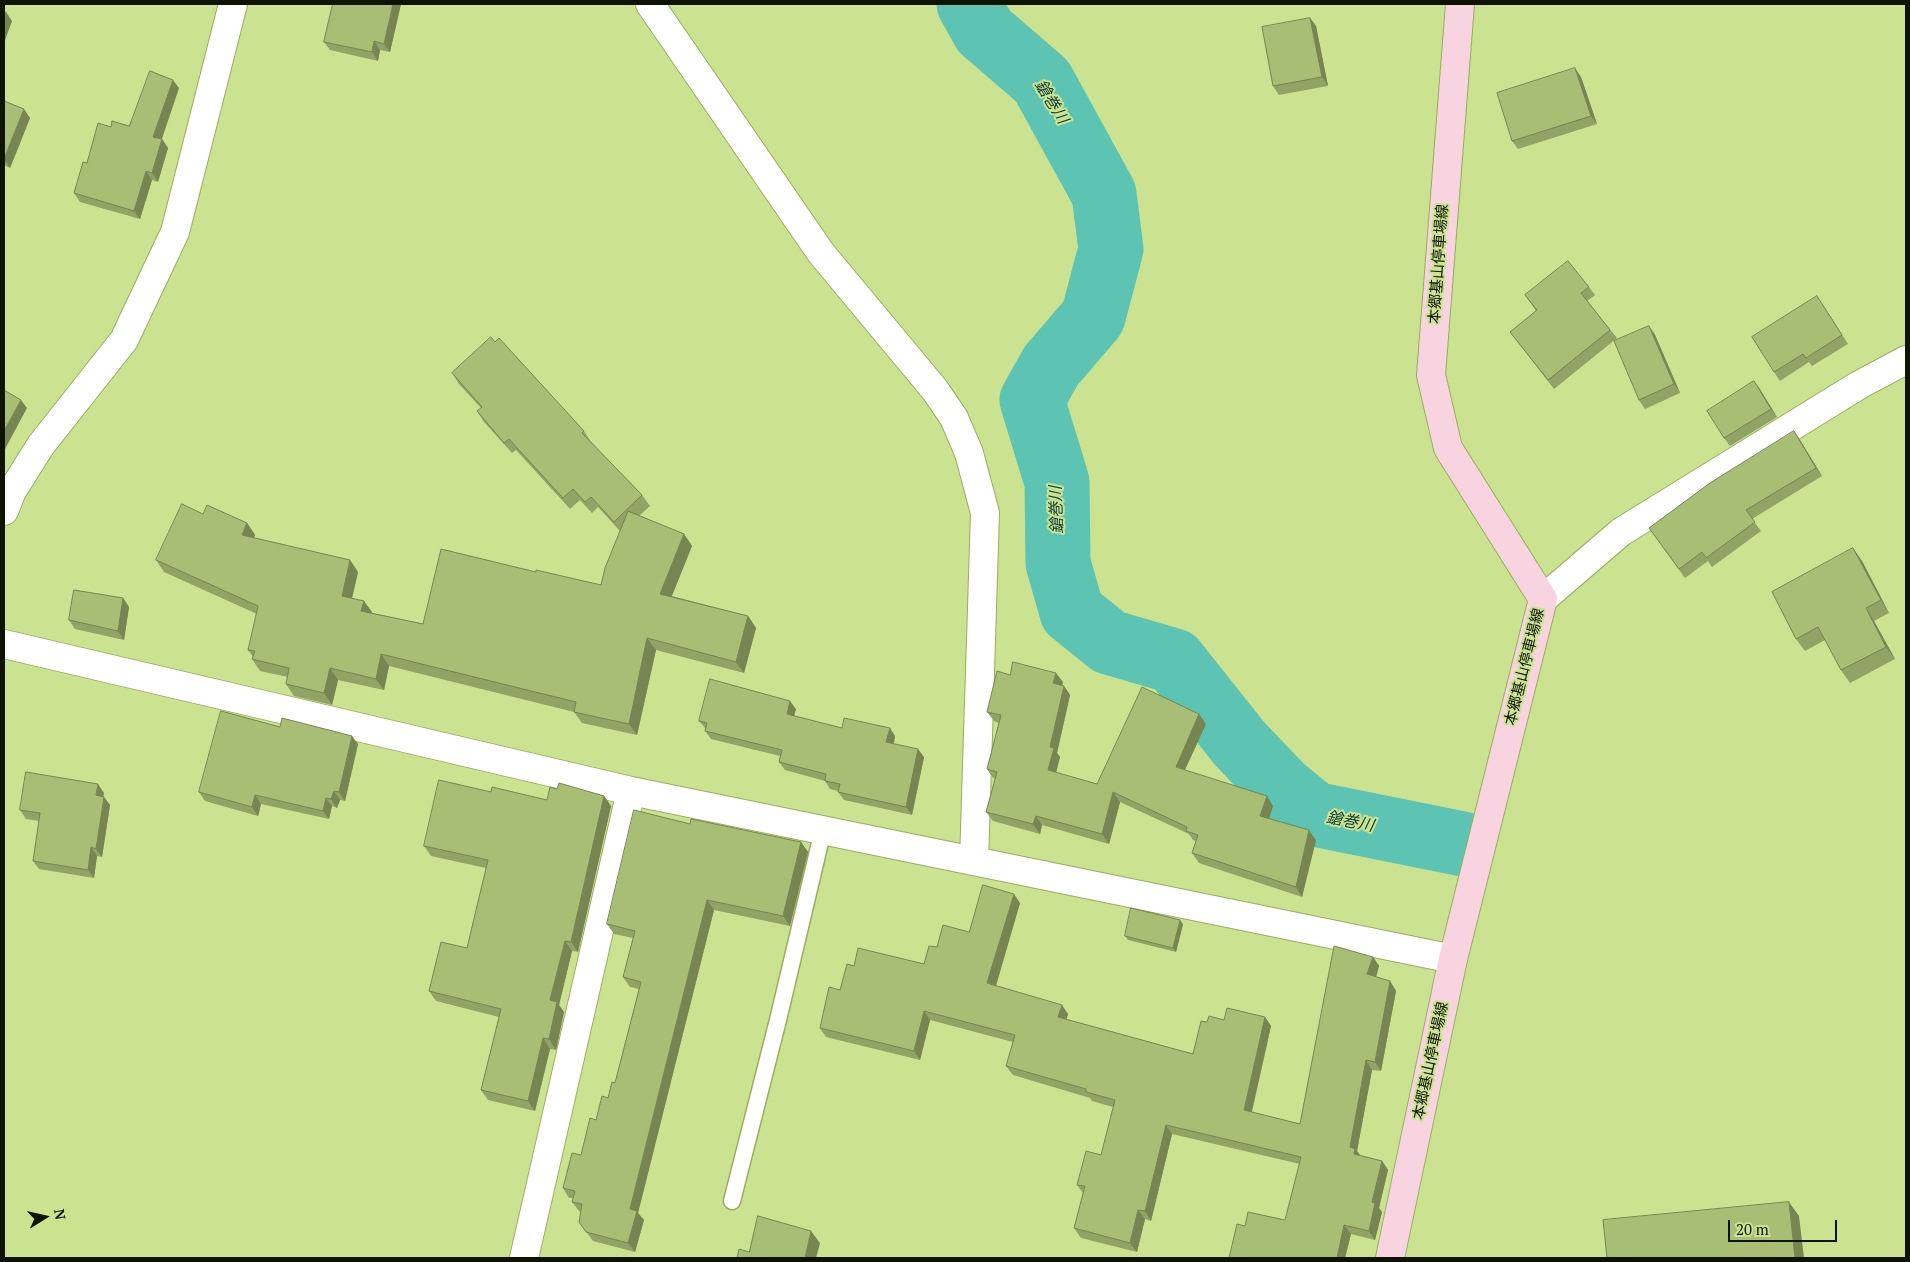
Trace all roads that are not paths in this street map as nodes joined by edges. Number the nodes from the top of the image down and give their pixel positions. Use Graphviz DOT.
graph roads {
  1 [pos="233,4"];
  2 [pos="650,4"];
  3 [pos="1460,4"];
  4 [pos="1906,360"];
  5 [pos="4,511"];
  6 [pos="1542,599"];
  7 [pos="4,644"];
  8 [pos="631,791"];
  9 [pos="823,830"];
  10 [pos="974,861"];
  11 [pos="1453,959"];
  12 [pos="732,1201"];
  13 [pos="524,1258"];
  14 [pos="1390,1258"];
  1 -- 5 [label="street"];
  2 -- 10 [label="street"];
  3 -- 6 [label="main road, 本郷基山停車場線"];
  4 -- 6 [label="street"];
  6 -- 11 [label="main road, 本郷基山停車場線"];
  7 -- 8 [label="street"];
  8 -- 9 [label="street"];
  8 -- 13 [label="street"];
  9 -- 10 [label="street"];
  9 -- 12 [label="lane"];
  10 -- 11 [label="street"];
  11 -- 14 [label="main road, 本郷基山停車場線"];
}
